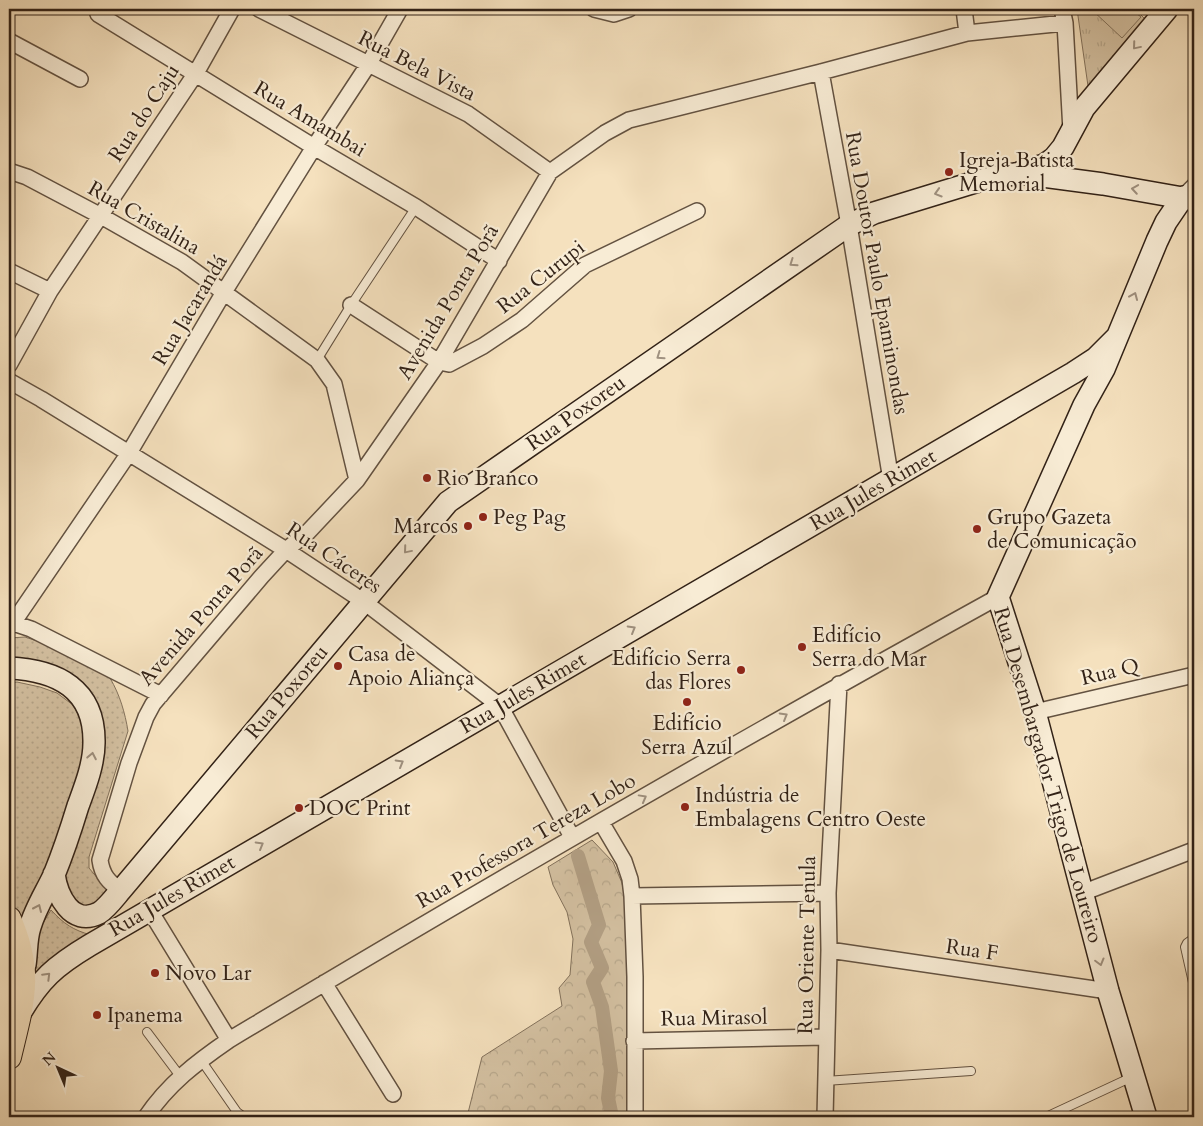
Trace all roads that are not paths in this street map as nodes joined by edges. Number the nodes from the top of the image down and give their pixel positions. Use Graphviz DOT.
graph roads {
  1 [pos="232,9"];
  2 [pos="259,9"];
  3 [pos="400,9"];
  4 [pos="594,9"];
  5 [pos="629,9"];
  6 [pos="964,9"];
  7 [pos="1167,9"];
  8 [pos="98,14"];
  9 [pos="1064,16"];
  10 [pos="967,33"];
  11 [pos="9,41"];
  12 [pos="368,65"];
  13 [pos="821,72"];
  14 [pos="196,73"];
  15 [pos="80,79"];
  16 [pos="1071,131"];
  17 [pos="314,147"];
  18 [pos="9,171"];
  19 [pos="550,172"];
  20 [pos="1020,173"];
  21 [pos="1191,194"];
  22 [pos="416,207"];
  23 [pos="697,211"];
  24 [pos="101,216"];
  25 [pos="850,225"];
  26 [pos="499,261"];
  27 [pos="9,271"];
  28 [pos="50,291"];
  29 [pos="224,292"];
  30 [pos="351,304"];
  31 [pos="1116,338"];
  32 [pos="317,360"];
  33 [pos="439,362"];
  34 [pos="9,365"];
  35 [pos="1074,373"];
  36 [pos="9,381"];
  37 [pos="1084,405"];
  38 [pos="129,453"];
  39 [pos="357,480"];
  40 [pos="891,480"];
  41 [pos="286,550"];
  42 [pos="998,596"];
  43 [pos="363,601"];
  44 [pos="11,625"];
  45 [pos="9,668"];
  46 [pos="1194,674"];
  47 [pos="839,684"];
  48 [pos="161,695"];
  49 [pos="500,706"];
  50 [pos="1035,712"];
  51 [pos="600,822"];
  52 [pos="572,837"];
  53 [pos="1194,850"];
  54 [pos="54,874"];
  55 [pos="121,890"];
  56 [pos="828,893"];
  57 [pos="1082,893"];
  58 [pos="632,896"];
  59 [pos="149,909"];
  60 [pos="9,920"];
  61 [pos="1194,938"];
  62 [pos="829,950"];
  63 [pos="24,972"];
  64 [pos="324,983"];
  65 [pos="1194,987"];
  66 [pos="1108,991"];
  67 [pos="19,1015"];
  68 [pos="147,1032"];
  69 [pos="826,1037"];
  70 [pos="229,1040"];
  71 [pos="634,1041"];
  72 [pos="9,1056"];
  73 [pos="201,1060"];
  74 [pos="971,1071"];
  75 [pos="180,1076"];
  76 [pos="1134,1076"];
  77 [pos="825,1081"];
  78 [pos="393,1094"];
  79 [pos="146,1117"];
  80 [pos="244,1117"];
  81 [pos="635,1117"];
  82 [pos="825,1117"];
  83 [pos="1046,1117"];
  84 [pos="1146,1117"];
  1 -- 14 [label="street, Rua do Caju"];
  2 -- 12 [label="street, Rua Bela Vista"];
  3 -- 12 [label="street, Rua Jacarandá"];
  4 -- 5 [label="street"];
  6 -- 10 [label="street"];
  7 -- 16 [label="street, one-way"];
  8 -- 14 [label="street, Rua Amambai"];
  9 -- 10 [label="street, Avenida Ponta Porã"];
  9 -- 16 [label="street"];
  10 -- 13 [label="street, Avenida Ponta Porã"];
  11 -- 15 [label="street"];
  12 -- 17 [label="street, Rua Jacarandá"];
  12 -- 19 [label="street, Rua Bela Vista"];
  13 -- 19 [label="street, Avenida Ponta Porã"];
  13 -- 25 [label="street, Rua Doutor Paulo Epaminondas"];
  14 -- 17 [label="street, Rua Amambai"];
  14 -- 24 [label="street, Rua do Caju"];
  16 -- 20 [label="street"];
  17 -- 22 [label="street, Rua Amambai"];
  17 -- 29 [label="street, Rua Jacarandá"];
  18 -- 24 [label="street, Rua Cristalina"];
  19 -- 26 [label="street, Avenida Ponta Porã"];
  21 -- 20 [label="street, Rua Poxoreu, one-way"];
  20 -- 25 [label="street, Rua Poxoreu, one-way"];
  31 -- 21 [label="street, Rua Desembargador Trigo de Loureiro, one-way"];
  22 -- 26 [label="street, Rua Amambai"];
  22 -- 30 [label="lane"];
  23 -- 33 [label="street, Rua Curupi"];
  24 -- 28 [label="street, Rua do Caju"];
  24 -- 29 [label="street, Rua Cristalina"];
  25 -- 40 [label="street, Rua Doutor Paulo Epaminondas"];
  25 -- 43 [label="street, Rua Poxoreu, one-way"];
  26 -- 33 [label="street, Avenida Ponta Porã"];
  27 -- 28 [label="street"];
  28 -- 34 [label="street, Rua do Caju"];
  29 -- 32 [label="street, Rua Cristalina"];
  29 -- 38 [label="street, Rua Jacarandá"];
  30 -- 32 [label="lane"];
  30 -- 33 [label="street"];
  31 -- 35 [label="street, Rua Jules Rimet"];
  31 -- 37 [label="street, Rua Desembargador Trigo de Loureiro"];
  32 -- 39 [label="street, Rua Cristalina"];
  33 -- 39 [label="street, Avenida Ponta Porã"];
  35 -- 37 [label="street"];
  35 -- 40 [label="street, Rua Jules Rimet"];
  36 -- 38 [label="street, Rua Cáceres"];
  37 -- 42 [label="street, Rua Desembargador Trigo de Loureiro"];
  38 -- 41 [label="street, Rua Cáceres"];
  38 -- 44 [label="street, Rua Jacarandá"];
  39 -- 41 [label="street, Avenida Ponta Porã"];
  49 -- 40 [label="street, Rua Jules Rimet, one-way"];
  41 -- 43 [label="street, Rua Cáceres"];
  41 -- 48 [label="street, Avenida Ponta Porã"];
  42 -- 47 [label="street, Rua Professora Tereza Lobo"];
  42 -- 50 [label="street, Rua Desembargador Trigo de Loureiro"];
  43 -- 49 [label="street, Rua Cáceres"];
  43 -- 55 [label="street, Rua Poxoreu"];
  44 -- 48 [label="street"];
  54 -- 45 [label="street, one-way"];
  46 -- 50 [label="street, Rua Q"];
  51 -- 47 [label="street, Rua Professora Tereza Lobo, one-way"];
  47 -- 56 [label="street, Rua Oriente Tenula"];
  48 -- 55 [label="street, Avenida Ponta Porã"];
  49 -- 52 [label="street, Rua Cáceres"];
  59 -- 49 [label="street, Rua Jules Rimet, one-way"];
  50 -- 57 [label="street, Rua Desembargador Trigo de Loureiro"];
  51 -- 52 [label="street, Rua Professora Tereza Lobo"];
  51 -- 58 [label="street"];
  52 -- 64 [label="street, Rua Professora Tereza Lobo"];
  53 -- 57 [label="street"];
  54 -- 55 [label="street, Rua Poxoreu"];
  63 -- 54 [label="street, one-way"];
  56 -- 58 [label="street"];
  56 -- 62 [label="street, Rua Oriente Tenula"];
  57 -- 66 [label="street, Rua Desembargador Trigo de Loureiro, one-way"];
  58 -- 71 [label="street"];
  67 -- 59 [label="street, Rua Jules Rimet, one-way"];
  59 -- 70 [label="street"];
  60 -- 63 [label="main road"];
  61 -- 65 [label="lane"];
  62 -- 66 [label="street, Rua F"];
  62 -- 69 [label="street, Rua Oriente Tenula"];
  63 -- 67 [label="main road"];
  64 -- 70 [label="street, Rua Professora Tereza Lobo"];
  64 -- 78 [label="street"];
  66 -- 76 [label="street, Rua Desembargador Trigo de Loureiro"];
  67 -- 72 [label="main road"];
  68 -- 75 [label="lane"];
  69 -- 71 [label="street, Rua Mirasol"];
  69 -- 77 [label="street, Rua Oriente Tenula"];
  70 -- 73 [label="street, Rua Professora Tereza Lobo"];
  71 -- 81 [label="street"];
  73 -- 75 [label="street, Rua Professora Tereza Lobo"];
  73 -- 80 [label="lane"];
  74 -- 77 [label="lane"];
  75 -- 79 [label="street, Rua Professora Tereza Lobo"];
  76 -- 83 [label="lane"];
  76 -- 84 [label="street, Rua Desembargador Trigo de Loureiro"];
  77 -- 82 [label="street, Rua Oriente Tenula"];
}
